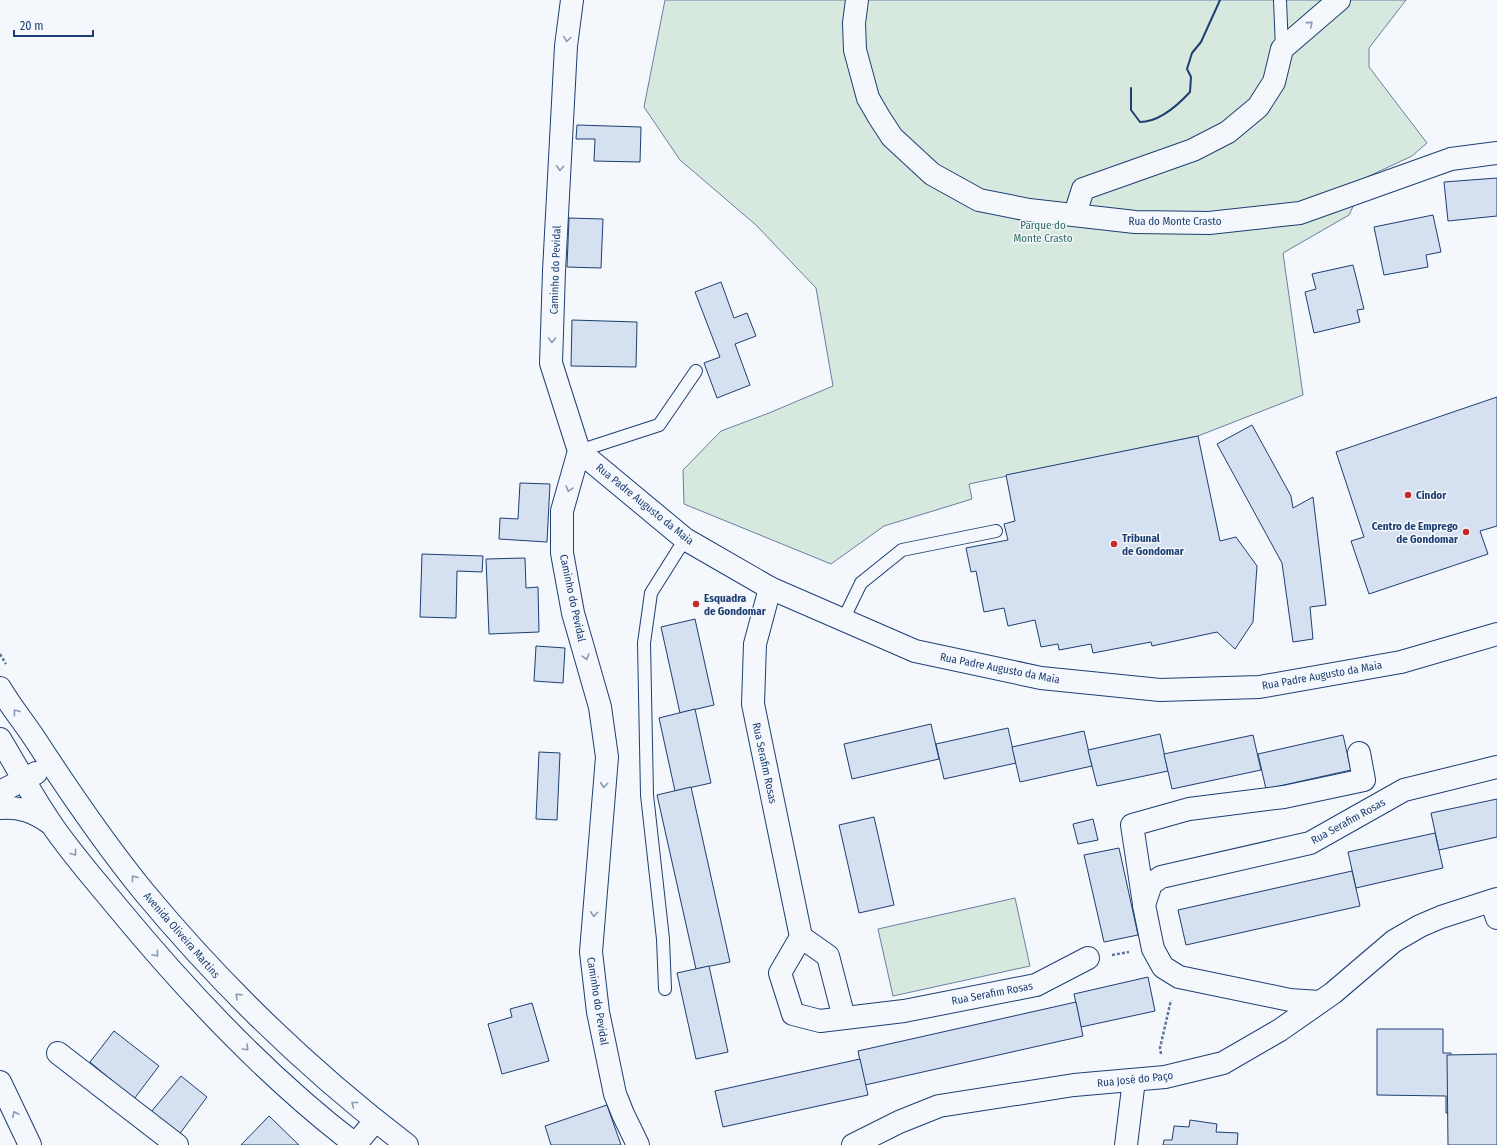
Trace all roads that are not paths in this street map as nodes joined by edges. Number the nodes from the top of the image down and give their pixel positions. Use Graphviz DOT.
graph roads {
  1 [pos="572,0"];
  2 [pos="857,0"];
  3 [pos="1280,0"];
  4 [pos="1339,0"];
  5 [pos="1282,49"];
  6 [pos="1497,153"];
  7 [pos="1074,214"];
  8 [pos="696,371"];
  9 [pos="580,451"];
  10 [pos="996,531"];
  11 [pos="685,539"];
  12 [pos="770,588"];
  13 [pos="843,620"];
  14 [pos="1497,634"];
  15 [pos="0,688"];
  16 [pos="0,739"];
  17 [pos="1359,753"];
  18 [pos="1497,767"];
  19 [pos="24,779"];
  20 [pos="0,792"];
  21 [pos="0,808"];
  22 [pos="50,823"];
  23 [pos="103,836"];
  24 [pos="1144,905"];
  25 [pos="1495,906"];
  26 [pos="801,937"];
  27 [pos="1088,958"];
  28 [pos="664,989"];
  29 [pos="1319,1002"];
  30 [pos="844,1018"];
  31 [pos="58,1053"];
  32 [pos="1134,1080"];
  33 [pos="0,1082"];
  34 [pos="375,1121"];
  35 [pos="30,1145"];
  36 [pos="176,1145"];
  37 [pos="355,1145"];
  38 [pos="407,1145"];
  39 [pos="638,1145"];
  40 [pos="853,1145"];
  41 [pos="1126,1145"];
  1 -- 9 [label="main road, Caminho do Pevidal, one-way"];
  2 -- 7 [label="main road, Rua do Monte Crasto"];
  3 -- 5 [label="lane"];
  5 -- 4 [label="main road, one-way"];
  5 -- 7 [label="main road"];
  6 -- 7 [label="main road, Rua do Monte Crasto"];
  8 -- 9 [label="lane"];
  9 -- 11 [label="main road, Rua Padre Augusto da Maia"];
  9 -- 39 [label="main road, Caminho do Pevidal, one-way"];
  10 -- 13 [label="lane"];
  11 -- 12 [label="main road, Rua Padre Augusto da Maia"];
  11 -- 28 [label="lane"];
  12 -- 13 [label="main road, Rua Padre Augusto da Maia"];
  12 -- 26 [label="main road, Rua Serafim Rosas"];
  13 -- 14 [label="main road, Rua Padre Augusto da Maia"];
  23 -- 15 [label="main road, Avenida Oliveira Martins, one-way"];
  16 -- 19 [label="main road"];
  17 -- 24 [label="main road, Rua Serafim Rosas"];
  18 -- 24 [label="main road, Rua Serafim Rosas"];
  19 -- 20 [label="main road"];
  19 -- 22 [label="main road"];
  19 -- 23 [label="main road"];
  21 -- 22 [label="main road"];
  22 -- 37 [label="main road, one-way"];
  34 -- 23 [label="main road, Avenida Oliveira Martins, one-way"];
  24 -- 29 [label="main road, Rua Serafim Rosas"];
  25 -- 29 [label="main road, Rua José do Paço"];
  26 -- 30 [label="main road"];
  26 -- 30 [label="main road, Rua Serafim Rosas"];
  27 -- 30 [label="main road, Rua Serafim Rosas"];
  29 -- 32 [label="main road, Rua José do Paço"];
  31 -- 36 [label="main road"];
  32 -- 40 [label="main road, Rua José do Paço"];
  32 -- 41 [label="main road"];
  35 -- 33 [label="main road, one-way"];
  34 -- 37 [label="main road"];
  34 -- 38 [label="main road, Avenida Oliveira Martins"];
}
